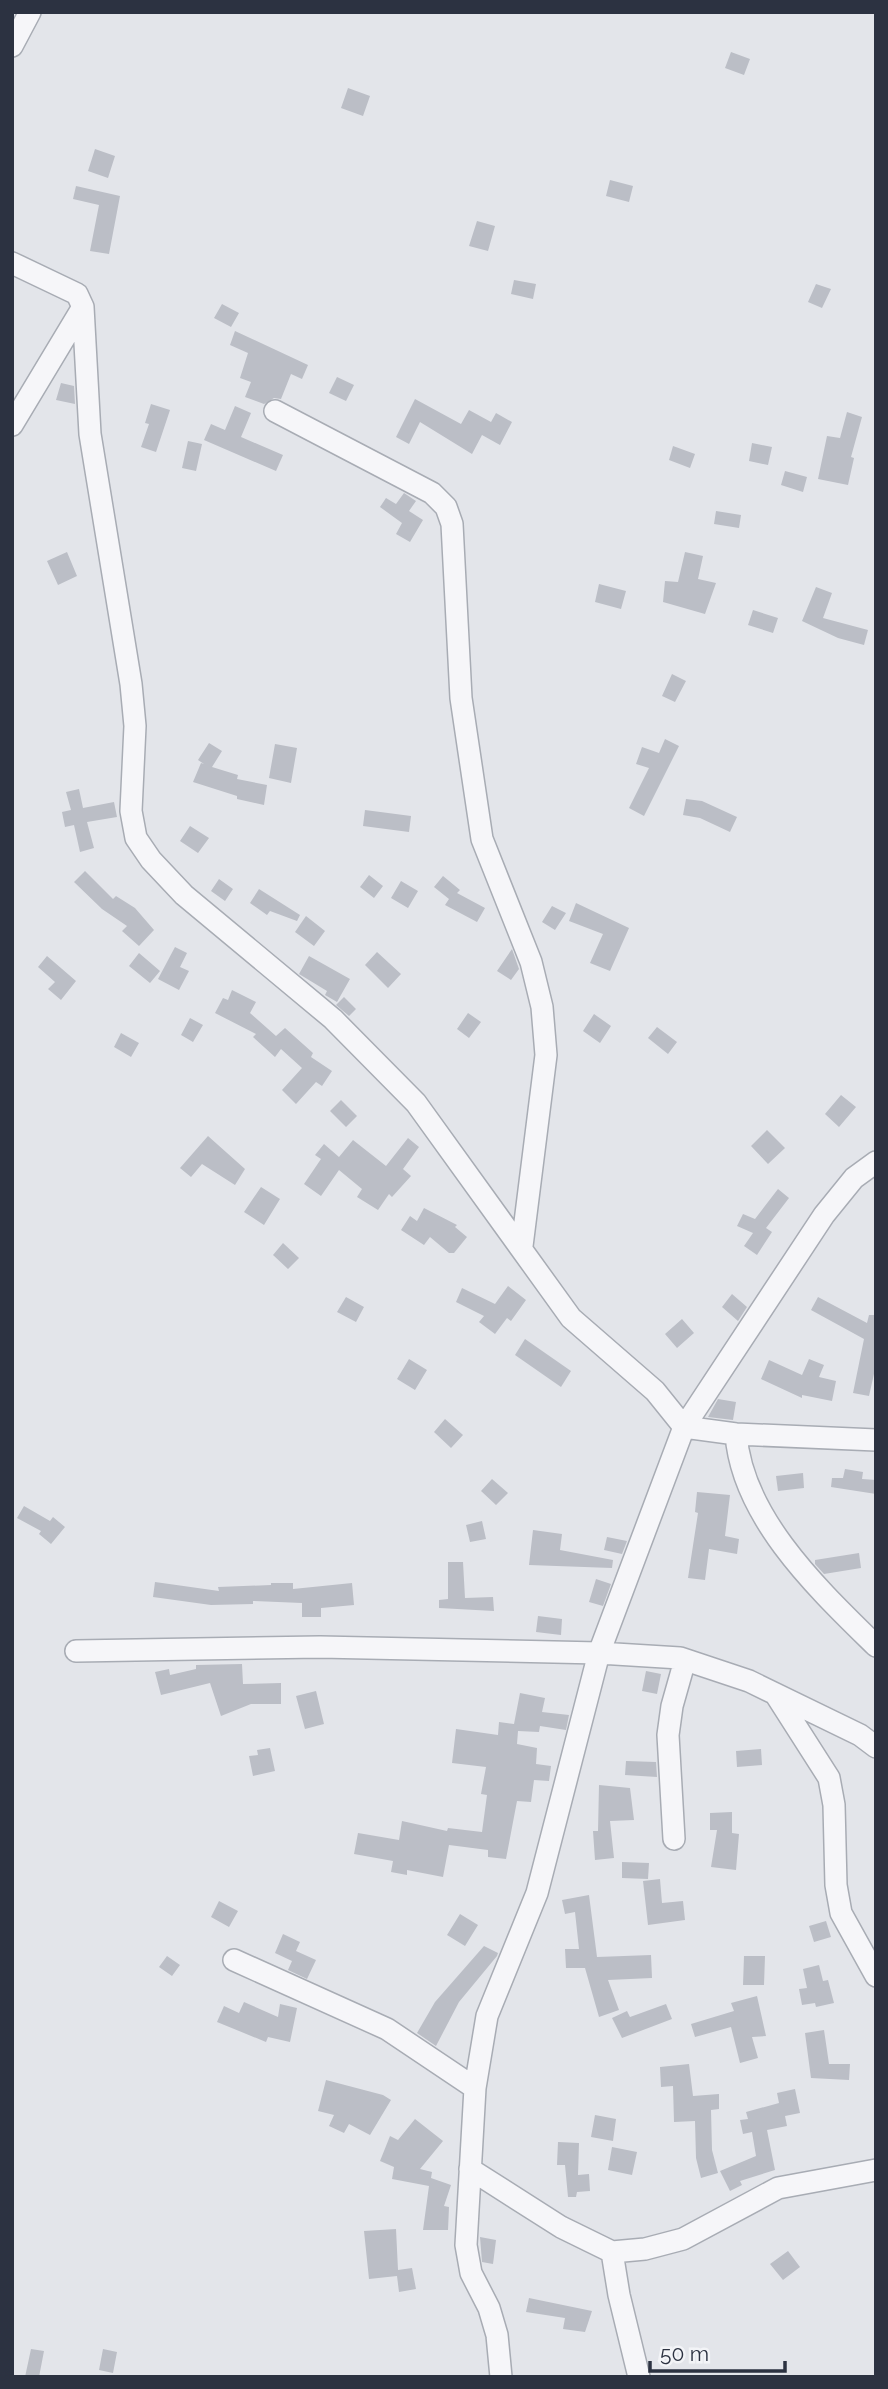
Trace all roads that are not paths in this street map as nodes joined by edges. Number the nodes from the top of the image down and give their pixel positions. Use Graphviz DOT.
graph roads {
  1 [pos="30,12"];
  2 [pos="12,46"];
  3 [pos="12,263"];
  4 [pos="83,307"];
  5 [pos="275,411"];
  6 [pos="12,425"];
  7 [pos="876,1162"];
  8 [pos="522,1246"];
  9 [pos="684,1427"];
  10 [pos="736,1434"];
  11 [pos="876,1440"];
  12 [pos="876,1646"];
  13 [pos="76,1651"];
  14 [pos="599,1653"];
  15 [pos="685,1660"];
  16 [pos="776,1694"];
  17 [pos="876,1746"];
  18 [pos="674,1839"];
  19 [pos="234,1960"];
  20 [pos="876,1976"];
  21 [pos="475,2088"];
  22 [pos="470,2168"];
  23 [pos="876,2170"];
  24 [pos="612,2252"];
  25 [pos="502,2377"];
  26 [pos="639,2377"];
  1 -- 2 [label="street"];
  3 -- 4 [label="street"];
  4 -- 6 [label="street"];
  4 -- 8 [label="street"];
  5 -- 8 [label="street"];
  7 -- 9 [label="street"];
  8 -- 9 [label="street"];
  9 -- 10 [label="street"];
  9 -- 14 [label="street"];
  10 -- 11 [label="street"];
  10 -- 12 [label="street"];
  13 -- 14 [label="street"];
  14 -- 15 [label="street"];
  14 -- 21 [label="street"];
  15 -- 16 [label="street"];
  15 -- 18 [label="street"];
  16 -- 17 [label="street"];
  16 -- 20 [label="street"];
  19 -- 21 [label="street"];
  21 -- 22 [label="street"];
  22 -- 24 [label="street"];
  22 -- 25 [label="street"];
  23 -- 24 [label="street"];
  24 -- 26 [label="street"];
}
